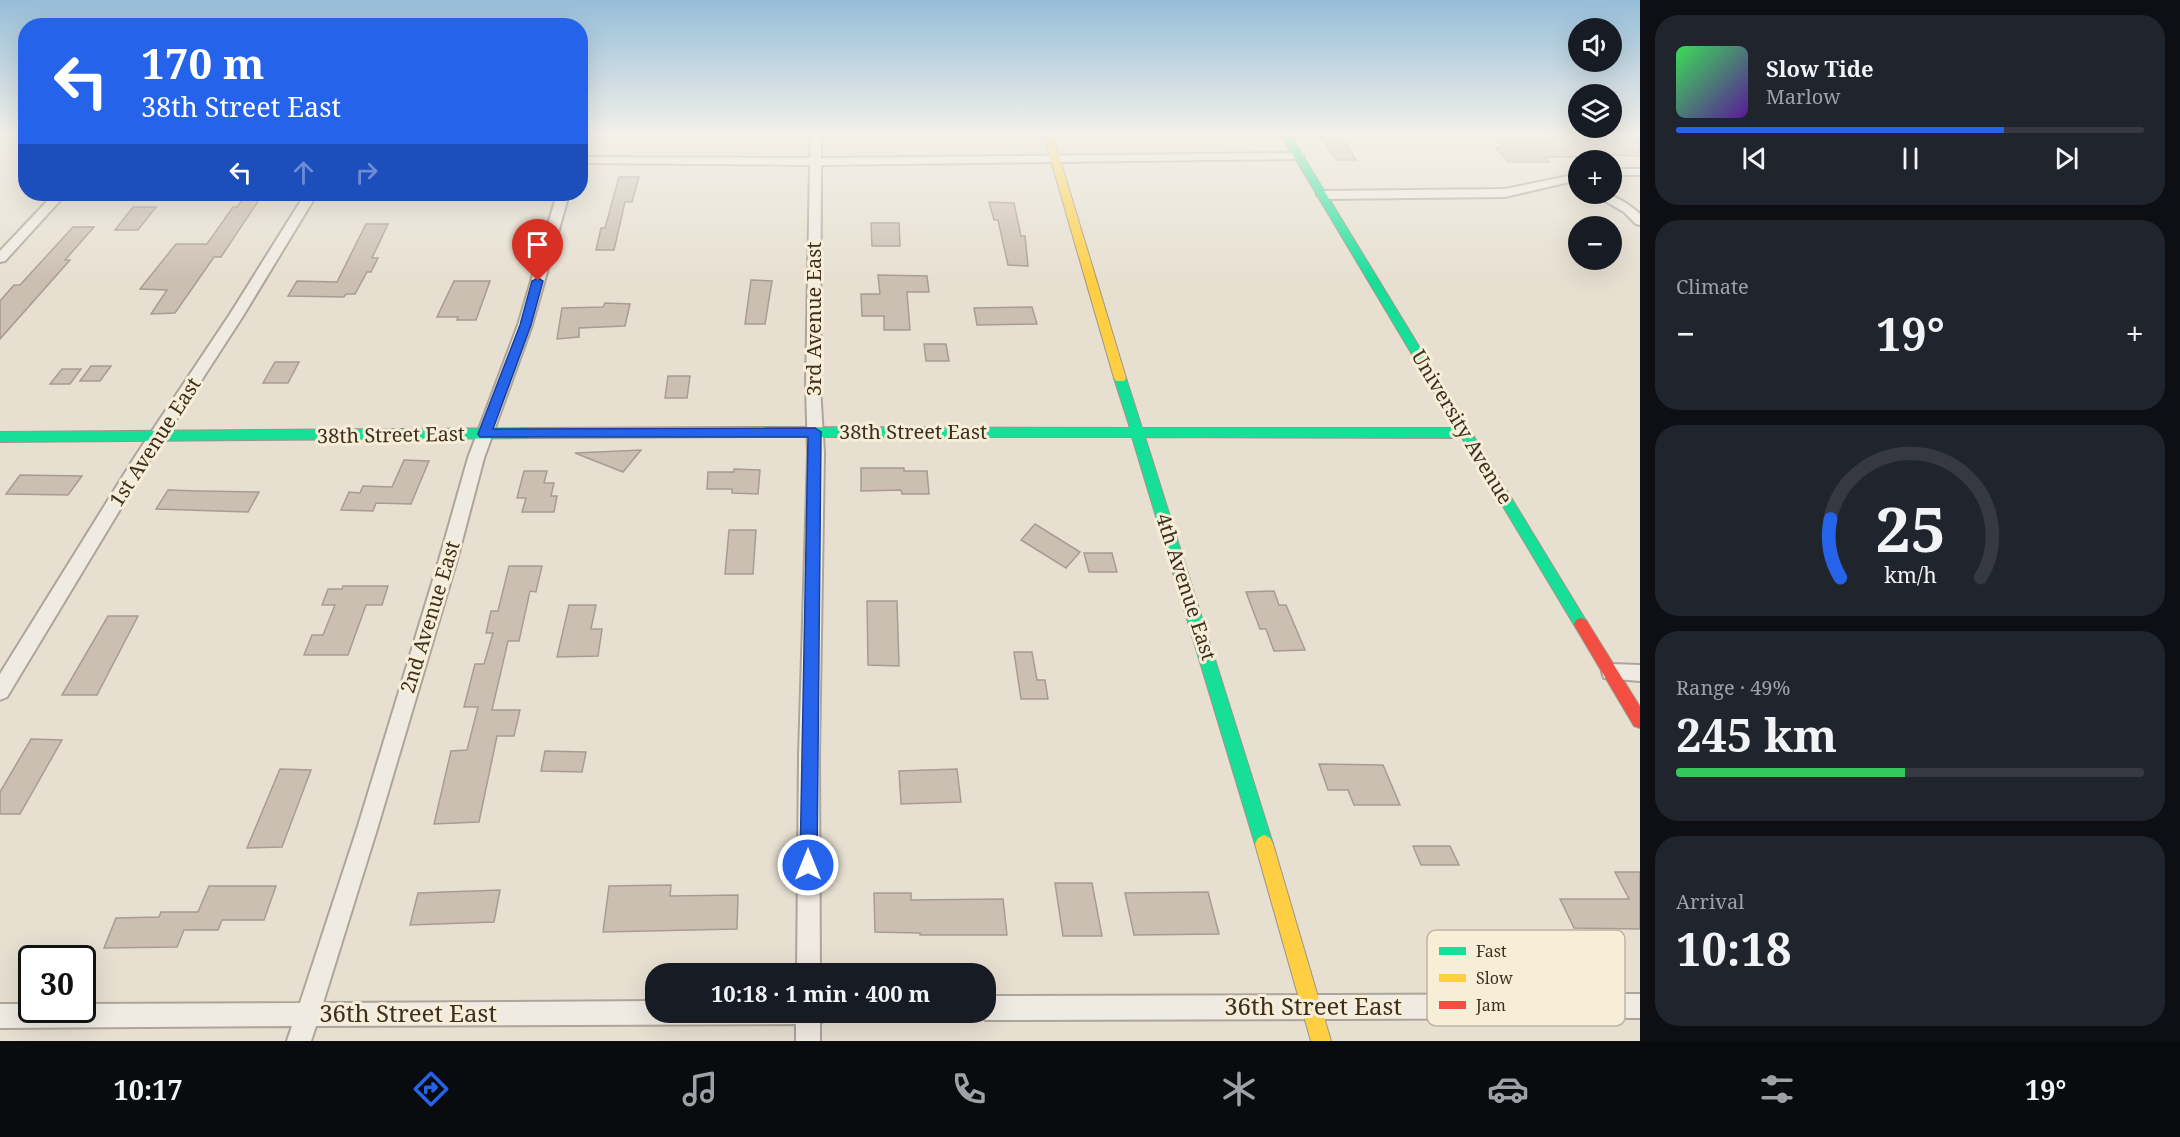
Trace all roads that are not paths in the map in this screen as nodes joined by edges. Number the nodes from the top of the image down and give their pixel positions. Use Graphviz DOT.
graph roads {
  1 [pos="815,182"];
  2 [pos="1062,182"];
  3 [pos="1314,182"];
  4 [pos="1563,182"];
  5 [pos="1323,195"];
  6 [pos="53,201"];
  7 [pos="307,201"];
  8 [pos="561,201"];
  9 [pos="1619,204"];
  10 [pos="1640,221"];
  11 [pos="0,258"];
  12 [pos="1137,431"];
  13 [pos="815,432"];
  14 [pos="1465,433"];
  15 [pos="485,434"];
  16 [pos="0,437"];
  17 [pos="157,437"];
  18 [pos="1611,672"];
  19 [pos="1640,673"];
  20 [pos="0,691"];
  21 [pos="1640,721"];
  22 [pos="808,963"];
  23 [pos="1625,1006"];
  24 [pos="1640,1006"];
  25 [pos="1312,1007"];
  26 [pos="1427,1007"];
  27 [pos="996,1008"];
  28 [pos="645,1013"];
  29 [pos="308,1014"];
  30 [pos="0,1016"];
  31 [pos="808,1023"];
  32 [pos="299,1041"];
  33 [pos="808,1041"];
  34 [pos="1322,1041"];
  1 -- 13 [label="street, 3rd Avenue East"];
  2 -- 12 [label="street, 4th Avenue East"];
  3 -- 5 [label="street, University Avenue"];
  4 -- 5 [label="street"];
  5 -- 14 [label="street, University Avenue"];
  6 -- 11 [label="street"];
  7 -- 17 [label="street, 1st Avenue East"];
  8 -- 15 [label="street, 2nd Avenue East"];
  9 -- 10 [label="street"];
  12 -- 13 [label="street, 38th Street East"];
  12 -- 14 [label="street, 38th Street East"];
  12 -- 25 [label="street, 4th Avenue East"];
  13 -- 15 [label="street, 38th Street East"];
  13 -- 22 [label="street, 3rd Avenue East"];
  14 -- 18 [label="street, University Avenue"];
  15 -- 17 [label="street, 38th Street East"];
  15 -- 29 [label="street, 2nd Avenue East"];
  16 -- 17 [label="street, 38th Street East"];
  17 -- 20 [label="street, 1st Avenue East"];
  18 -- 19 [label="street"];
  18 -- 21 [label="street, University Avenue"];
  23 -- 24 [label="street, 36th Street East"];
  25 -- 26 [label="street, 36th Street East"];
  25 -- 27 [label="street, 36th Street East"];
  25 -- 34 [label="street, 4th Avenue East"];
  28 -- 29 [label="street, 36th Street East"];
  29 -- 30 [label="street, 36th Street East"];
  29 -- 32 [label="street, 2nd Avenue East"];
  31 -- 33 [label="street"];
}
